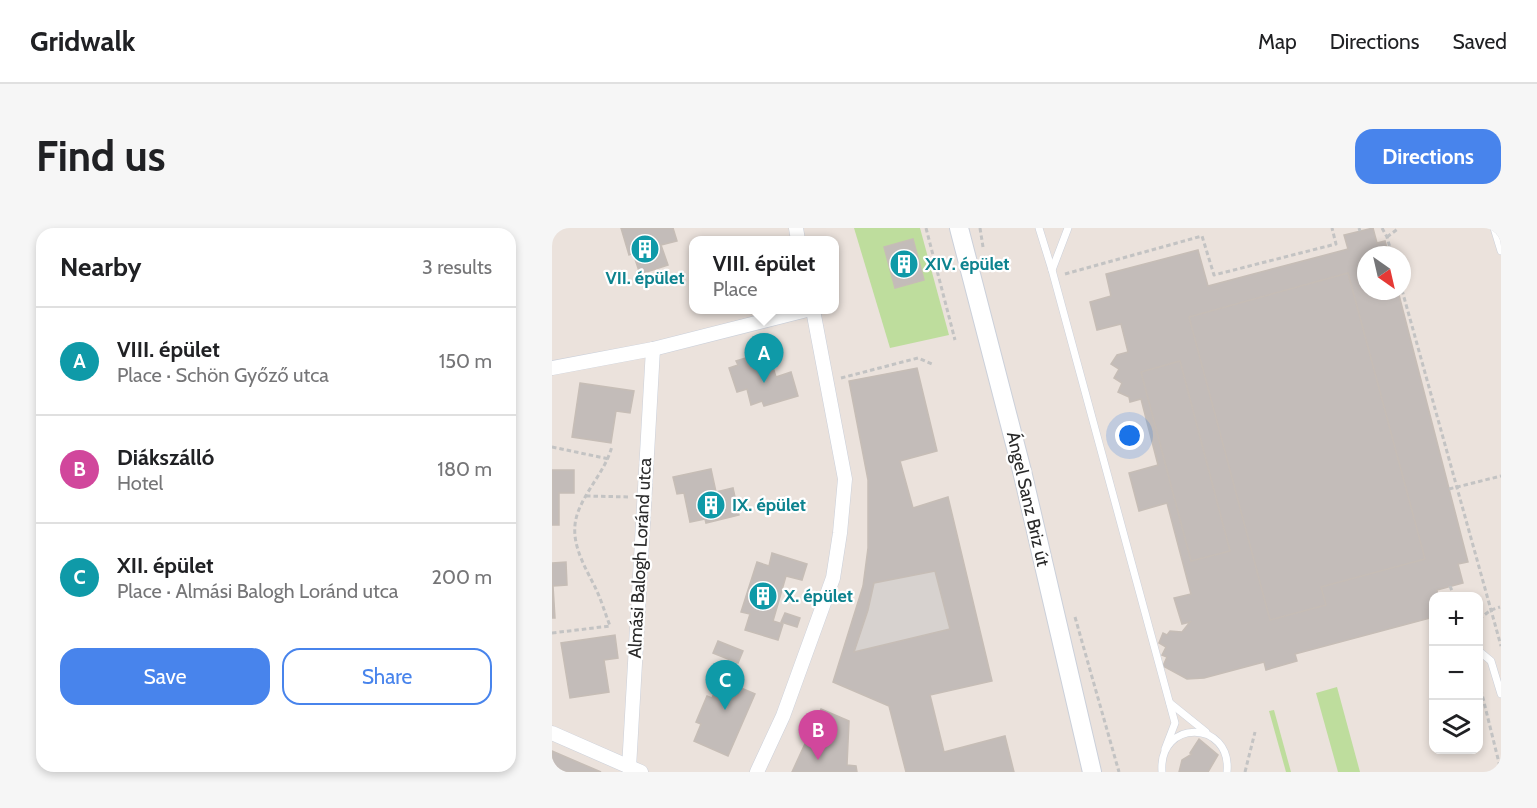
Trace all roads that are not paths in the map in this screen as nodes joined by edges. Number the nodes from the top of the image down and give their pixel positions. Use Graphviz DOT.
graph roads {
  1 [pos="959,228"];
  2 [pos="1039,228"];
  3 [pos="1068,228"];
  4 [pos="1494,228"];
  5 [pos="1501,251"];
  6 [pos="1053,274"];
  7 [pos="788,314"];
  8 [pos="814,314"];
  9 [pos="653,349"];
  10 [pos="552,368"];
  11 [pos="1483,654"];
  12 [pos="1501,694"];
  13 [pos="1169,703"];
  14 [pos="552,733"];
  15 [pos="1210,736"];
  16 [pos="1165,749"];
  17 [pos="1094,770"];
  18 [pos="633,771"];
  19 [pos="757,772"];
  20 [pos="1162,772"];
  21 [pos="1227,772"];
  1 -- 17 [label="main road, Ángel Sanz Briz út"];
  2 -- 6 [label="lane"];
  3 -- 6 [label="lane"];
  4 -- 5 [label="lane"];
  6 -- 13 [label="lane"];
  7 -- 9 [label="street"];
  8 -- 19 [label="street"];
  9 -- 10 [label="street"];
  9 -- 18 [label="street, Almási Balogh Loránd utca"];
  11 -- 12 [label="lane"];
  13 -- 15 [label="lane"];
  13 -- 16 [label="lane"];
  14 -- 18 [label="street"];
  15 -- 16 [label="lane"];
  15 -- 21 [label="lane"];
  16 -- 20 [label="lane"];
}
